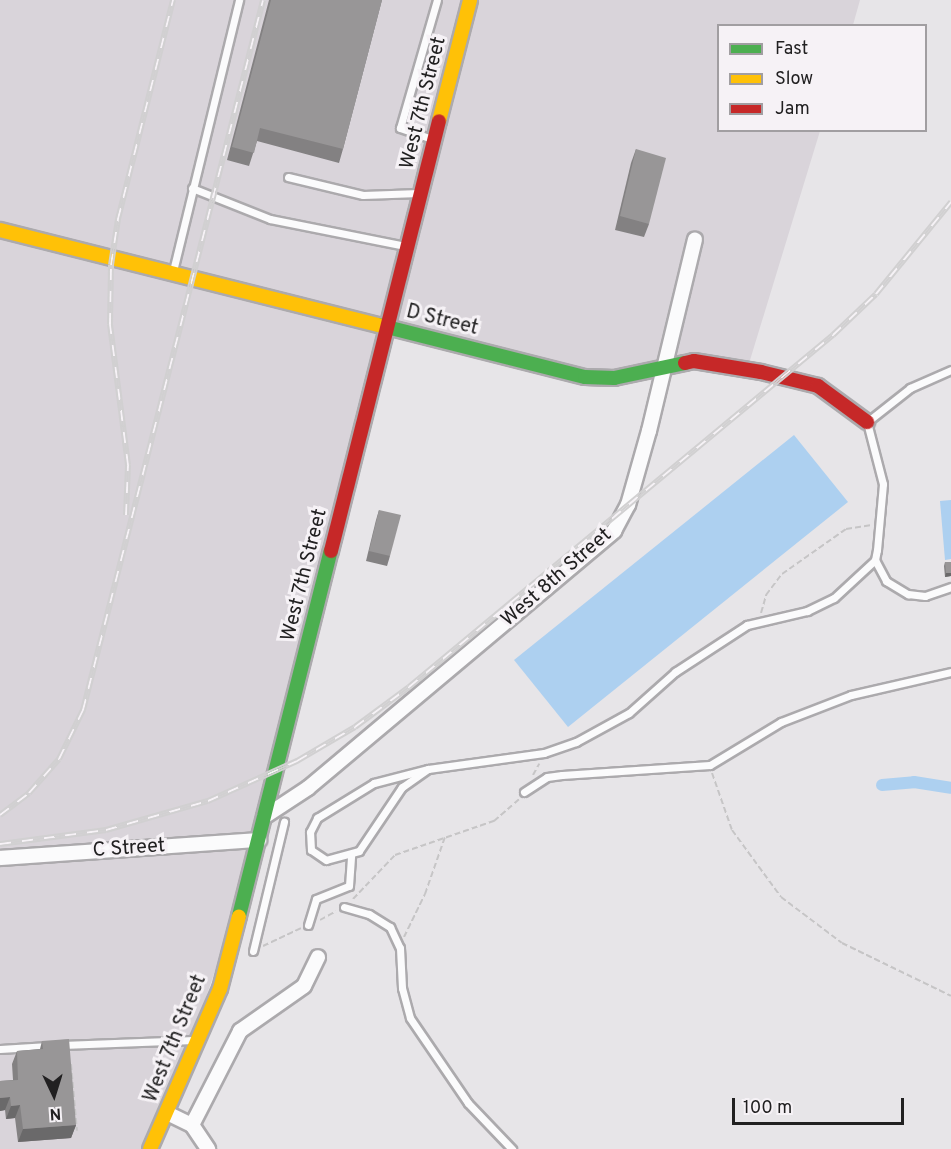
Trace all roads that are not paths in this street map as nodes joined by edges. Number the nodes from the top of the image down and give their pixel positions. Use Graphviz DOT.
graph roads {
  1 [pos="239,0"];
  2 [pos="437,0"];
  3 [pos="470,0"];
  4 [pos="435,140"];
  5 [pos="288,177"];
  6 [pos="192,188"];
  7 [pos="421,193"];
  8 [pos="0,230"];
  9 [pos="695,239"];
  10 [pos="408,246"];
  11 [pos="172,274"];
  12 [pos="387,328"];
  13 [pos="663,365"];
  14 [pos="951,370"];
  15 [pos="867,422"];
  16 [pos="875,560"];
  17 [pos="951,587"];
  18 [pos="951,672"];
  19 [pos="428,770"];
  20 [pos="524,792"];
  21 [pos="264,817"];
  22 [pos="284,822"];
  23 [pos="259,840"];
  24 [pos="351,855"];
  25 [pos="0,858"];
  26 [pos="344,907"];
  27 [pos="308,925"];
  28 [pos="253,951"];
  29 [pos="318,957"];
  30 [pos="200,1040"];
  31 [pos="0,1050"];
  32 [pos="167,1113"];
  33 [pos="192,1125"];
  34 [pos="150,1149"];
  35 [pos="208,1149"];
  36 [pos="512,1149"];
  1 -- 6 [label="lane"];
  2 -- 4 [label="lane"];
  3 -- 4 [label="street, West 7th Street"];
  4 -- 7 [label="street, West 7th Street"];
  5 -- 7 [label="lane"];
  6 -- 10 [label="lane"];
  6 -- 11 [label="lane"];
  7 -- 10 [label="street, West 7th Street"];
  8 -- 11 [label="street, D Street"];
  9 -- 13 [label="street, West 8th Street"];
  10 -- 12 [label="street, West 7th Street"];
  11 -- 12 [label="street, D Street"];
  12 -- 13 [label="street, D Street"];
  12 -- 21 [label="street, West 7th Street"];
  13 -- 15 [label="street, D Street"];
  13 -- 21 [label="street, West 8th Street"];
  14 -- 15 [label="lane"];
  15 -- 16 [label="lane"];
  16 -- 17 [label="lane"];
  16 -- 19 [label="lane"];
  18 -- 20 [label="lane"];
  19 -- 24 [label="lane"];
  19 -- 24 [label="lane"];
  21 -- 23 [label="street, West 7th Street"];
  22 -- 28 [label="lane"];
  23 -- 25 [label="street, C Street"];
  23 -- 30 [label="street, West 7th Street"];
  24 -- 27 [label="lane"];
  26 -- 36 [label="lane"];
  29 -- 33 [label="street"];
  30 -- 31 [label="lane"];
  30 -- 32 [label="street, West 7th Street"];
  32 -- 33 [label="street"];
  32 -- 34 [label="street, West 7th Street"];
  33 -- 35 [label="street"];
}
